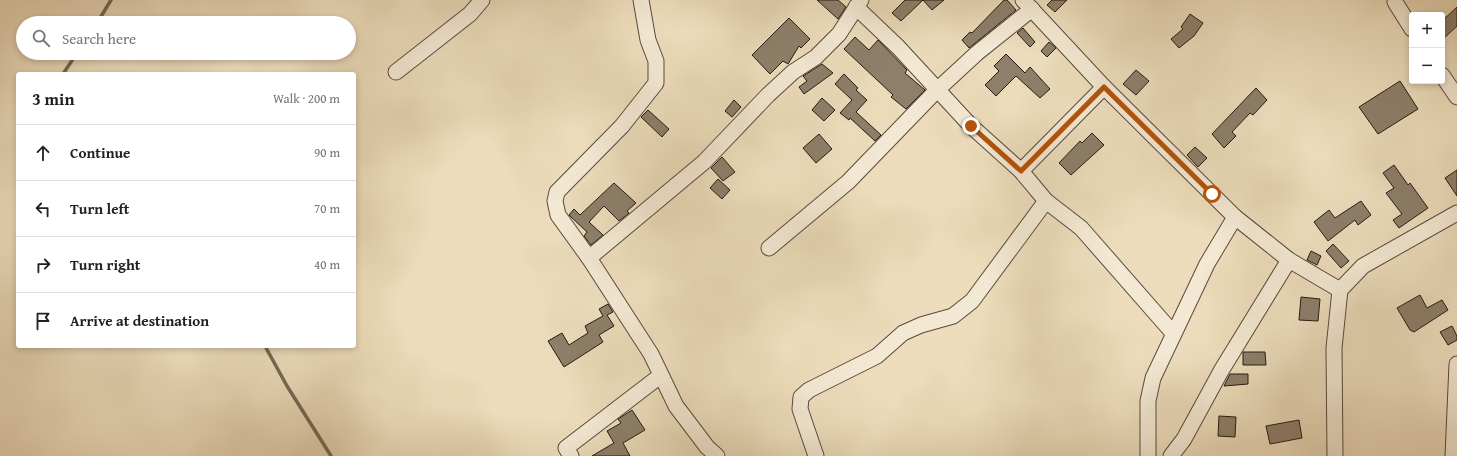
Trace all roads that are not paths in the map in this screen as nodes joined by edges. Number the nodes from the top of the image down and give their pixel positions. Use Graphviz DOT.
graph roads {
  1 [pos="482,0"];
  2 [pos="641,0"];
  3 [pos="1394,2"];
  4 [pos="859,4"];
  5 [pos="1028,4"];
  6 [pos="1409,24"];
  7 [pos="396,72"];
  8 [pos="1445,79"];
  9 [pos="1104,87"];
  10 [pos="937,90"];
  11 [pos="1457,97"];
  12 [pos="1021,171"];
  13 [pos="1046,201"];
  14 [pos="1457,213"];
  15 [pos="1235,217"];
  16 [pos="770,248"];
  17 [pos="589,258"];
  18 [pos="1289,260"];
  19 [pos="1340,290"];
  20 [pos="1173,333"];
  21 [pos="1457,364"];
  22 [pos="660,376"];
  23 [pos="571,456"];
  24 [pos="717,456"];
  25 [pos="816,456"];
  26 [pos="1148,456"];
  27 [pos="1170,456"];
  28 [pos="1335,456"];
  29 [pos="1454,456"];
  1 -- 7 [label="street"];
  2 -- 17 [label="street"];
  3 -- 6 [label="street"];
  4 -- 10 [label="street"];
  4 -- 17 [label="street"];
  5 -- 9 [label="street"];
  5 -- 10 [label="street"];
  8 -- 11 [label="street"];
  9 -- 12 [label="street"];
  9 -- 15 [label="street"];
  10 -- 12 [label="street"];
  10 -- 16 [label="street"];
  12 -- 13 [label="street"];
  13 -- 20 [label="street"];
  13 -- 25 [label="street"];
  14 -- 19 [label="street"];
  15 -- 18 [label="street"];
  15 -- 20 [label="street"];
  17 -- 22 [label="street"];
  18 -- 19 [label="street"];
  18 -- 27 [label="street"];
  19 -- 28 [label="street"];
  20 -- 26 [label="street"];
  21 -- 29 [label="street"];
  22 -- 23 [label="street"];
  22 -- 24 [label="street"];
}
